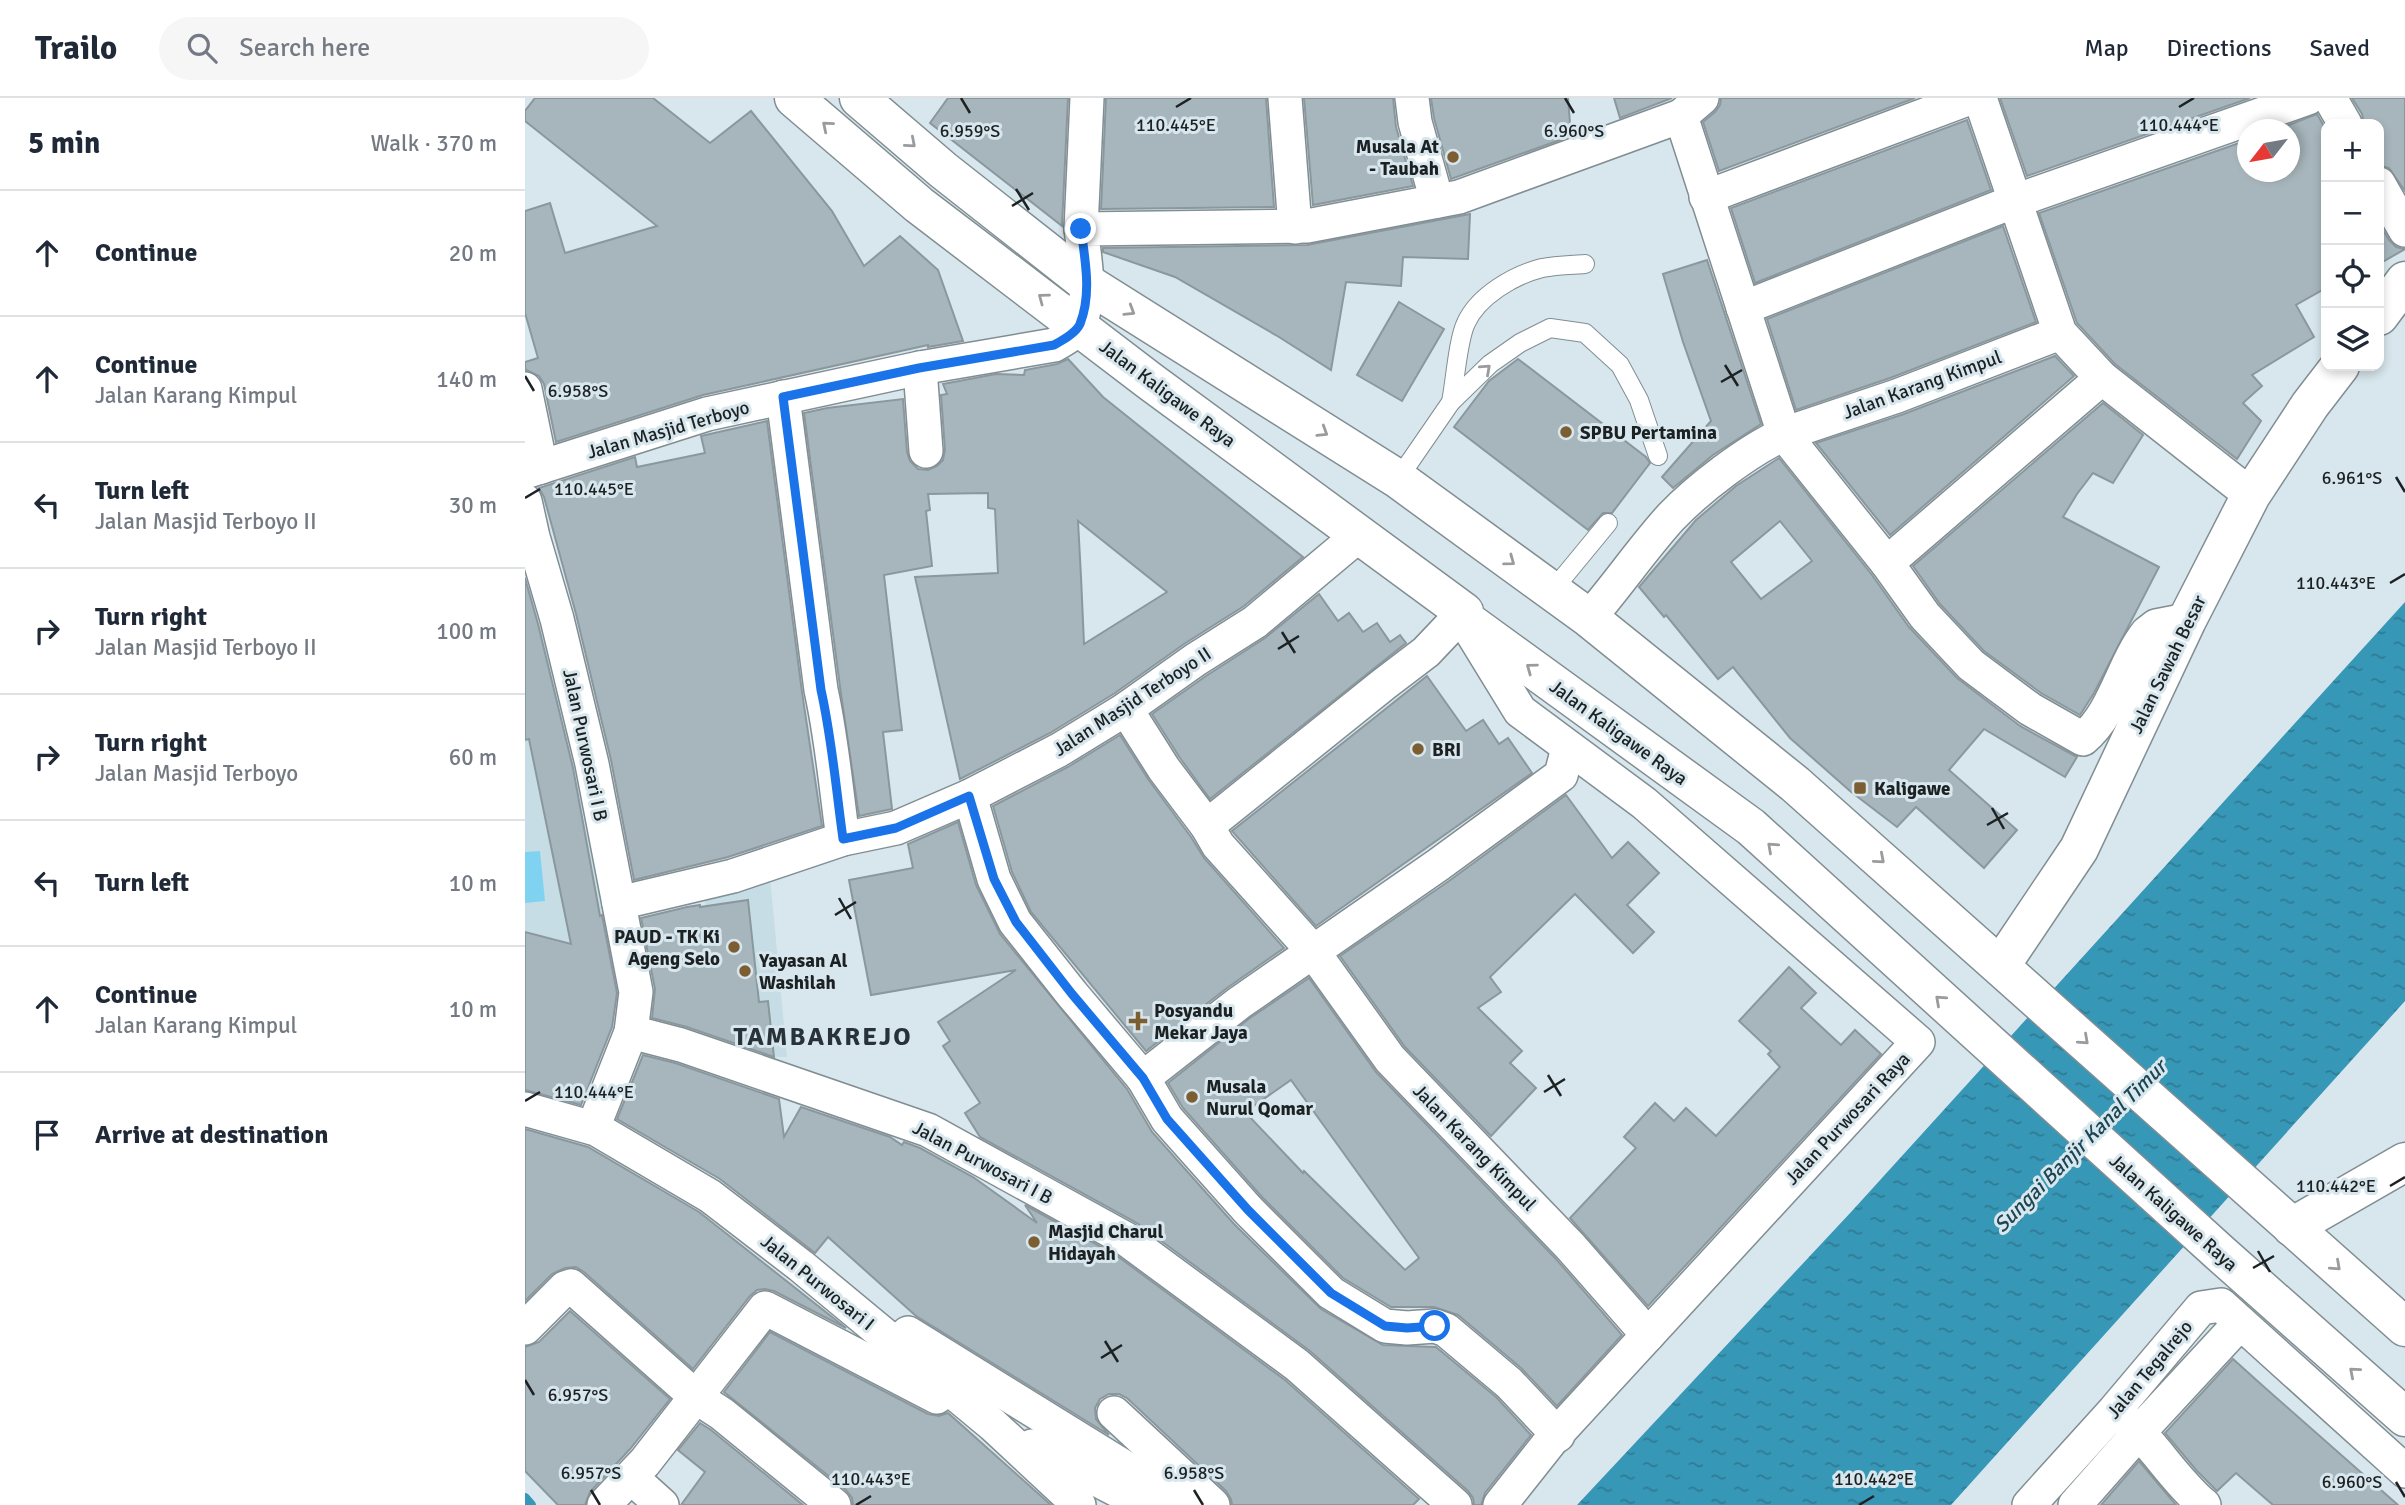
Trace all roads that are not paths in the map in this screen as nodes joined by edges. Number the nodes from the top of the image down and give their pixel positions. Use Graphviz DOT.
graph roads {
  1 [pos="794,98"];
  2 [pos="859,98"];
  3 [pos="1087,98"];
  4 [pos="1285,98"];
  5 [pos="1412,98"];
  6 [pos="1970,98"];
  7 [pos="1980,98"];
  8 [pos="2308,98"];
  9 [pos="2330,98"];
  10 [pos="1692,107"];
  11 [pos="2342,119"];
  12 [pos="2384,193"];
  13 [pos="1706,197"];
  14 [pos="1437,201"];
  15 [pos="2015,201"];
  16 [pos="1295,227"];
  17 [pos="1081,229"];
  18 [pos="2405,230"];
  19 [pos="1585,264"];
  20 [pos="2405,281"];
  21 [pos="1088,284"];
  22 [pos="1743,308"];
  23 [pos="2384,309"];
  24 [pos="1080,326"];
  25 [pos="2060,332"];
  26 [pos="919,368"];
  27 [pos="2336,371"];
  28 [pos="2102,378"];
  29 [pos="525,389"];
  30 [pos="783,397"];
  31 [pos="1451,402"];
  32 [pos="1784,434"];
  33 [pos="926,451"];
  34 [pos="1658,456"];
  35 [pos="533,469"];
  36 [pos="1398,479"];
  37 [pos="2251,495"];
  38 [pos="525,501"];
  39 [pos="1608,523"];
  40 [pos="1359,535"];
  41 [pos="1887,563"];
  42 [pos="1552,591"];
  43 [pos="1463,615"];
  44 [pos="1589,618"];
  45 [pos="2187,620"];
  46 [pos="1126,709"];
  47 [pos="1568,748"];
  48 [pos="969,796"];
  49 [pos="1207,826"];
  50 [pos="843,839"];
  51 [pos="619,903"];
  52 [pos="1313,950"];
  53 [pos="2001,965"];
  54 [pos="631,1032"];
  55 [pos="1143,1078"];
  56 [pos="525,1109"];
  57 [pos="593,1128"];
  58 [pos="2405,1162"];
  59 [pos="2280,1216"];
  60 [pos="801,1266"];
  61 [pos="2405,1327"];
  62 [pos="525,1328"];
  63 [pos="1648,1335"];
  64 [pos="696,1397"];
  65 [pos="1114,1413"];
  66 [pos="2405,1417"];
  67 [pos="2127,1421"];
  68 [pos="1553,1438"];
  69 [pos="2405,1471"];
  70 [pos="632,1478"];
  71 [pos="2042,1500"];
  72 [pos="604,1505"];
  73 [pos="662,1505"];
  74 [pos="834,1505"];
  75 [pos="1079,1505"];
  76 [pos="1146,1505"];
  77 [pos="1186,1505"];
  78 [pos="1213,1505"];
  79 [pos="1455,1505"];
  80 [pos="1500,1505"];
  81 [pos="2075,1505"];
  82 [pos="2204,1505"];
  24 -- 1 [label="main road, Jalan Kaligawe Raya, one-way"];
  2 -- 21 [label="main road, one-way"];
  3 -- 17 [label="street"];
  4 -- 16 [label="street"];
  5 -- 14 [label="street"];
  6 -- 13 [label="street"];
  7 -- 15 [label="street"];
  8 -- 15 [label="street"];
  9 -- 11 [label="street"];
  10 -- 13 [label="street"];
  10 -- 14 [label="street"];
  12 -- 18 [label="street"];
  13 -- 22 [label="street"];
  14 -- 16 [label="street"];
  15 -- 22 [label="street"];
  15 -- 25 [label="street"];
  16 -- 17 [label="street"];
  17 -- 21 [label="street"];
  19 -- 31 [label="lane"];
  20 -- 23 [label="main road"];
  21 -- 24 [label="street"];
  21 -- 36 [label="main road, one-way"];
  22 -- 32 [label="street"];
  24 -- 26 [label="street, Jalan Masjid Terboyo"];
  24 -- 40 [label="main road, Jalan Kaligawe Raya"];
  25 -- 28 [label="street"];
  25 -- 32 [label="street, Jalan Karang Kimpul"];
  26 -- 30 [label="street, Jalan Masjid Terboyo"];
  26 -- 33 [label="street"];
  27 -- 37 [label="main road, Jalan Sawah Besar"];
  28 -- 37 [label="street"];
  28 -- 41 [label="street"];
  29 -- 35 [label="street, Jalan Masjid Terboyo"];
  30 -- 35 [label="street, Jalan Masjid Terboyo"];
  30 -- 50 [label="street"];
  31 -- 34 [label="lane, one-way"];
  31 -- 36 [label="lane"];
  32 -- 41 [label="street"];
  32 -- 44 [label="street, Jalan Karang Kimpul"];
  36 -- 42 [label="main road, one-way"];
  37 -- 45 [label="main road, Jalan Sawah Besar"];
  38 -- 51 [label="street, Jalan Purwosari I B"];
  39 -- 42 [label="lane"];
  40 -- 43 [label="main road, Jalan Kaligawe Raya"];
  40 -- 46 [label="street, Jalan Masjid Terboyo II"];
  41 -- 45 [label="street"];
  42 -- 44 [label="main road"];
  43 -- 47 [label="street, Jalan Purwosari Raya"];
  43 -- 49 [label="street"];
  66 -- 43 [label="main road, Jalan Kaligawe Raya, one-way"];
  44 -- 53 [label="main road, one-way"];
  45 -- 53 [label="main road, Jalan Sawah Besar"];
  46 -- 48 [label="street, Jalan Masjid Terboyo II"];
  46 -- 49 [label="street, Jalan Karang Kimpul"];
  47 -- 52 [label="street"];
  47 -- 63 [label="street, Jalan Purwosari Raya"];
  48 -- 50 [label="street, Jalan Masjid Terboyo II"];
  48 -- 55 [label="street"];
  49 -- 52 [label="street, Jalan Karang Kimpul"];
  50 -- 51 [label="street, Jalan Masjid Terboyo II"];
  51 -- 54 [label="street, Jalan Purwosari I B"];
  52 -- 55 [label="street"];
  52 -- 63 [label="street, Jalan Karang Kimpul"];
  53 -- 59 [label="main road, one-way"];
  54 -- 57 [label="street, Jalan Purwosari I B"];
  54 -- 79 [label="street, Jalan Purwosari I B"];
  55 -- 68 [label="street"];
  56 -- 57 [label="street, Jalan Purwosari I"];
  57 -- 60 [label="street, Jalan Purwosari I"];
  58 -- 59 [label="main road"];
  59 -- 61 [label="main road, one-way"];
  60 -- 75 [label="street, Jalan Purwosari I"];
  60 -- 77 [label="street"];
  62 -- 64 [label="street"];
  63 -- 68 [label="street, Jalan Purwosari Raya"];
  64 -- 70 [label="street"];
  64 -- 74 [label="street"];
  64 -- 76 [label="street"];
  65 -- 78 [label="street"];
  67 -- 69 [label="street, Jalan Tegalrejo"];
  67 -- 71 [label="street, Jalan Tegalrejo"];
  67 -- 81 [label="street"];
  67 -- 82 [label="street"];
  68 -- 80 [label="street, Jalan Purwosari Raya"];
  70 -- 72 [label="street"];
  70 -- 73 [label="street"];
}
